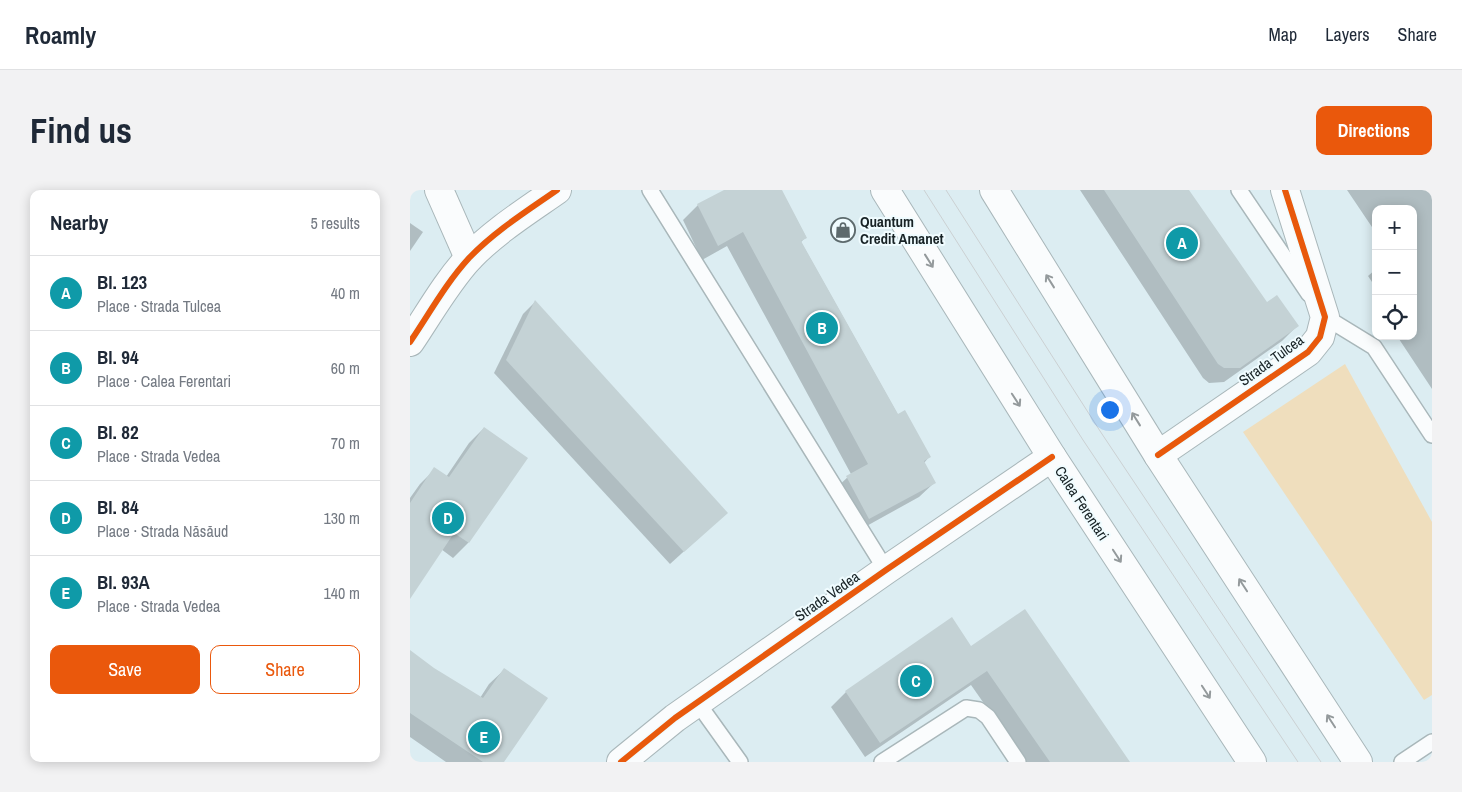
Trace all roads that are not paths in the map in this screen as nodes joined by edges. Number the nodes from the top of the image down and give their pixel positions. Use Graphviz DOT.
graph roads {
  1 [pos="439,190"];
  2 [pos="557,190"];
  3 [pos="650,190"];
  4 [pos="885,190"];
  5 [pos="994,190"];
  6 [pos="1239,190"];
  7 [pos="1285,190"];
  8 [pos="470,258"];
  9 [pos="1325,318"];
  10 [pos="410,342"];
  11 [pos="1432,435"];
  12 [pos="1158,455"];
  13 [pos="1052,457"];
  14 [pos="886,570"];
  15 [pos="697,702"];
  16 [pos="1432,742"];
  17 [pos="622,762"];
  18 [pos="740,762"];
  19 [pos="882,762"];
  20 [pos="1018,762"];
  21 [pos="1252,762"];
  22 [pos="1358,762"];
  23 [pos="1402,762"];
  1 -- 8 [label="main road"];
  2 -- 8 [label="main road"];
  3 -- 14 [label="lane"];
  4 -- 13 [label="main road, Calea Ferentari, one-way"];
  12 -- 5 [label="main road, one-way"];
  6 -- 9 [label="lane"];
  7 -- 9 [label="main road"];
  8 -- 10 [label="main road"];
  9 -- 11 [label="lane"];
  9 -- 12 [label="main road, Strada Tulcea"];
  22 -- 12 [label="main road, one-way"];
  13 -- 14 [label="main road, Strada Vedea"];
  13 -- 21 [label="main road, Calea Ferentari, one-way"];
  14 -- 15 [label="main road, Strada Vedea"];
  15 -- 17 [label="main road, Strada Vedea"];
  15 -- 18 [label="lane"];
  16 -- 23 [label="lane"];
  19 -- 20 [label="lane"];
}
